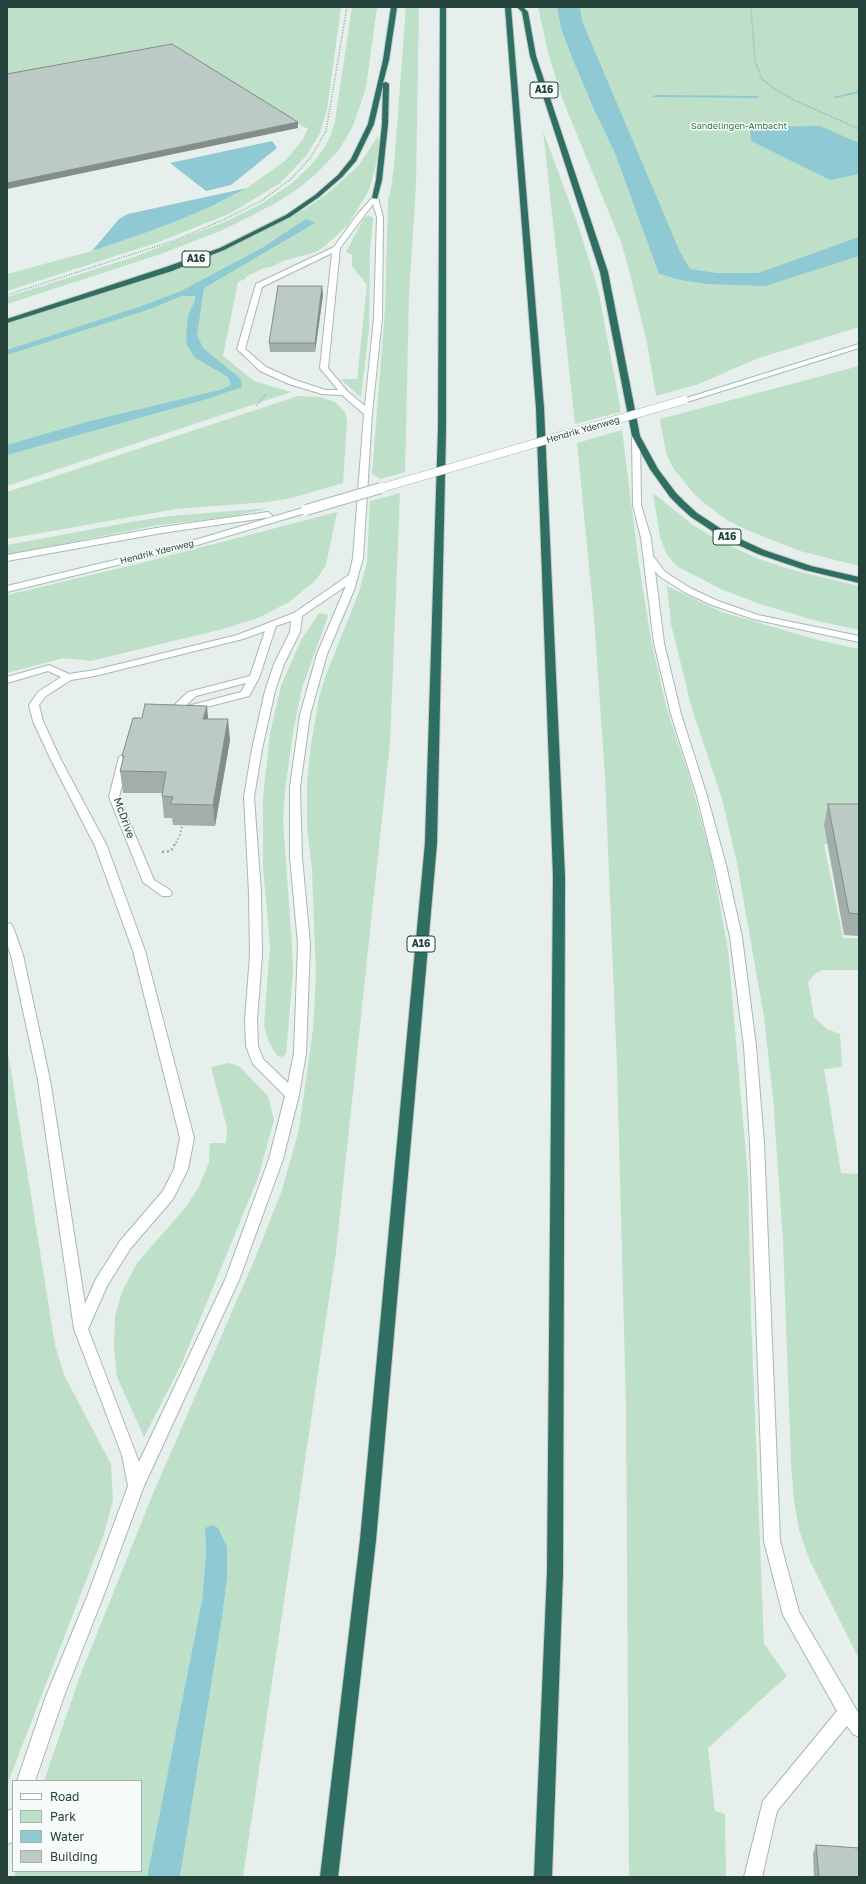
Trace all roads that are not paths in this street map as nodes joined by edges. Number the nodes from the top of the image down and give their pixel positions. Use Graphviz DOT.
graph roads {
  1 [pos="394,7"];
  2 [pos="443,7"];
  3 [pos="508,7"];
  4 [pos="520,7"];
  5 [pos="386,60"];
  6 [pos="375,198"];
  7 [pos="336,248"];
  8 [pos="7,321"];
  9 [pos="859,346"];
  10 [pos="344,393"];
  11 [pos="368,413"];
  12 [pos="636,436"];
  13 [pos="306,510"];
  14 [pos="648,556"];
  15 [pos="7,558"];
  16 [pos="353,576"];
  17 [pos="859,580"];
  18 [pos="7,589"];
  19 [pos="297,615"];
  20 [pos="272,624"];
  21 [pos="859,639"];
  22 [pos="68,677"];
  23 [pos="7,680"];
  24 [pos="167,714"];
  25 [pos="127,745"];
  26 [pos="166,893"];
  27 [pos="7,927"];
  28 [pos="292,1095"];
  29 [pos="81,1330"];
  30 [pos="136,1486"];
  31 [pos="847,1712"];
  32 [pos="859,1728"];
  33 [pos="26,1780"];
  34 [pos="12,1821"];
  35 [pos="7,1835"];
  36 [pos="329,1877"];
  37 [pos="543,1877"];
  38 [pos="753,1877"];
  1 -- 5 [label="highway, A16"];
  2 -- 36 [label="highway, A16"];
  3 -- 37 [label="highway, A16"];
  4 -- 12 [label="highway, A16"];
  5 -- 6 [label="highway, A16"];
  5 -- 8 [label="highway, A16"];
  6 -- 7 [label="main road, A16"];
  6 -- 11 [label="main road, A16"];
  7 -- 10 [label="main road, A16"];
  7 -- 10 [label="main road, A16"];
  9 -- 13 [label="main road, Hendrik Ydenweg, bridge"];
  10 -- 11 [label="main road, A16"];
  11 -- 16 [label="main road, A16"];
  12 -- 14 [label="main road, A16"];
  12 -- 17 [label="highway, A16"];
  13 -- 15 [label="main road, Hendrik Ydenweg"];
  13 -- 18 [label="main road, Hendrik Ydenweg"];
  14 -- 21 [label="main road"];
  14 -- 31 [label="main road, A16"];
  16 -- 19 [label="main road"];
  16 -- 28 [label="main road, A16"];
  19 -- 20 [label="main road"];
  19 -- 28 [label="main road"];
  20 -- 22 [label="main road"];
  20 -- 24 [label="main road"];
  22 -- 23 [label="main road"];
  22 -- 29 [label="main road"];
  25 -- 26 [label="main road, McDrive"];
  27 -- 29 [label="main road"];
  28 -- 30 [label="main road, A16"];
  29 -- 30 [label="main road"];
  30 -- 33 [label="main road, A16"];
  31 -- 32 [label="main road, A16"];
  31 -- 38 [label="main road"];
  34 -- 35 [label="main road"];
}
